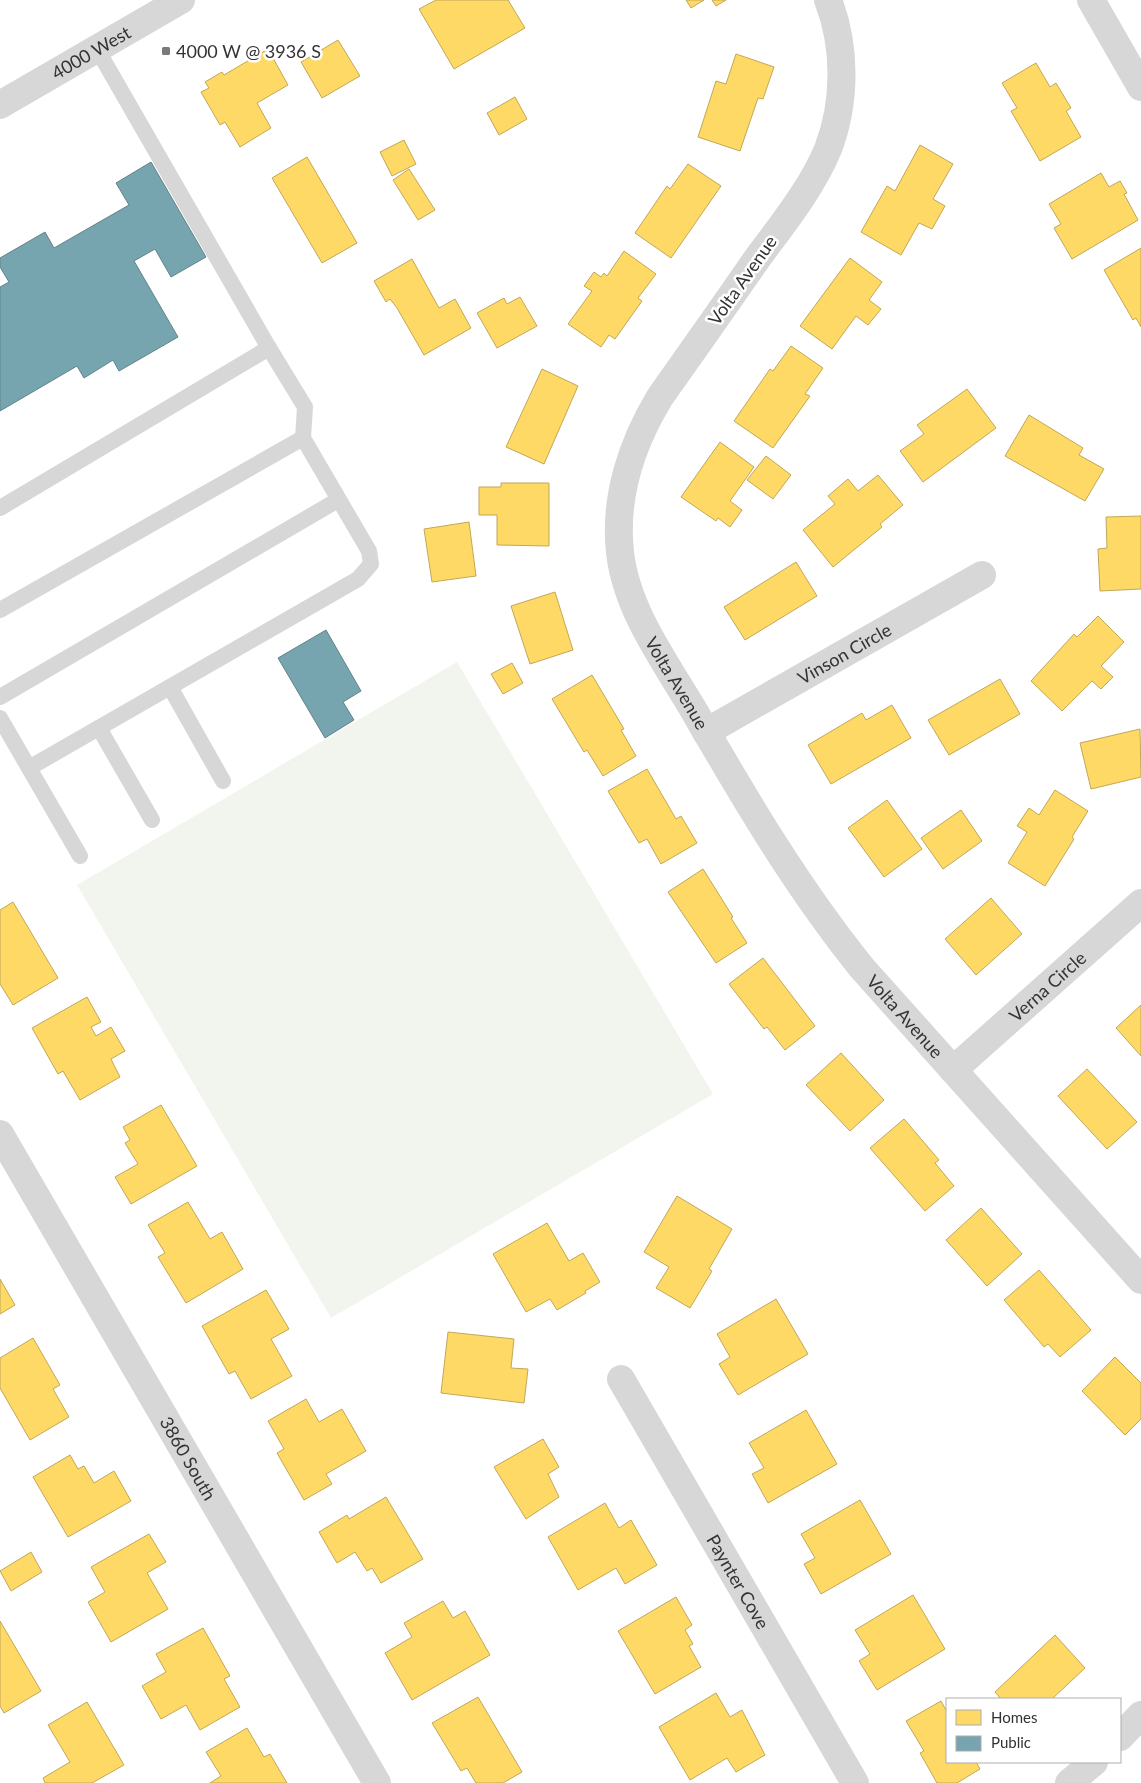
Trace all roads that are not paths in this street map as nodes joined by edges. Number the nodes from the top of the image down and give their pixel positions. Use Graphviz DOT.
graph roads {
  1 [pos="181,0"];
  2 [pos="828,0"];
  3 [pos="1091,0"];
  4 [pos="97,48"];
  5 [pos="1141,87"];
  6 [pos="0,105"];
  7 [pos="268,348"];
  8 [pos="302,438"];
  9 [pos="338,500"];
  10 [pos="0,508"];
  11 [pos="982,574"];
  12 [pos="0,610"];
  13 [pos="170,687"];
  14 [pos="0,697"];
  15 [pos="0,718"];
  16 [pos="99,728"];
  17 [pos="706,732"];
  18 [pos="29,768"];
  19 [pos="223,781"];
  20 [pos="152,820"];
  21 [pos="80,856"];
  22 [pos="1141,903"];
  23 [pos="953,1070"];
  24 [pos="0,1134"];
  25 [pos="1141,1280"];
  26 [pos="621,1379"];
  27 [pos="1141,1715"];
  28 [pos="1121,1736"];
  29 [pos="1093,1763"];
  30 [pos="377,1783"];
  31 [pos="855,1783"];
  32 [pos="1069,1783"];
  1 -- 4 [label="street, 4000 West"];
  2 -- 17 [label="street, Volta Avenue"];
  3 -- 5 [label="street"];
  4 -- 6 [label="street, 4000 West"];
  4 -- 7 [label="lane"];
  7 -- 8 [label="lane"];
  7 -- 10 [label="lane"];
  8 -- 9 [label="lane"];
  8 -- 12 [label="lane"];
  9 -- 13 [label="lane"];
  9 -- 14 [label="lane"];
  11 -- 17 [label="street, Vinson Circle"];
  13 -- 16 [label="lane"];
  13 -- 19 [label="lane"];
  15 -- 18 [label="lane"];
  16 -- 18 [label="lane"];
  16 -- 20 [label="lane"];
  17 -- 23 [label="street, Volta Avenue"];
  18 -- 21 [label="lane"];
  22 -- 23 [label="street, Verna Circle"];
  23 -- 25 [label="street, Volta Avenue"];
  24 -- 30 [label="street, 3860 South"];
  26 -- 31 [label="street, Paynter Cove"];
  27 -- 28 [label="street"];
  29 -- 32 [label="street"];
}
